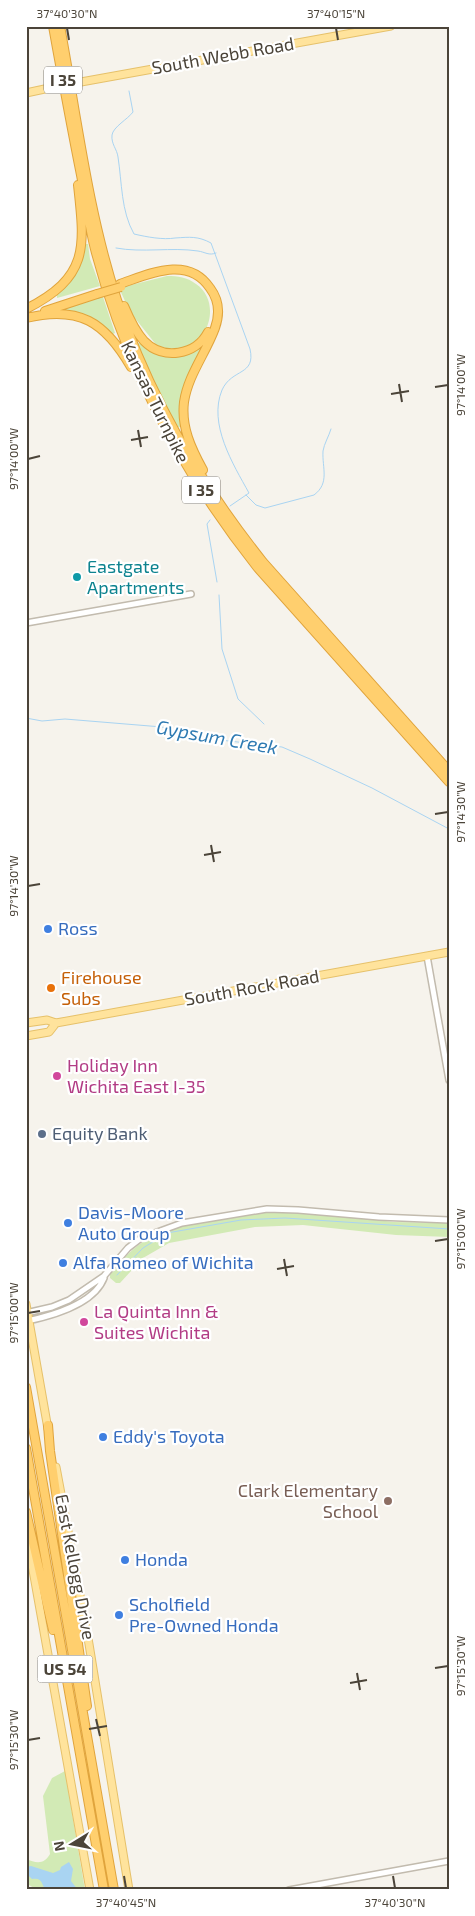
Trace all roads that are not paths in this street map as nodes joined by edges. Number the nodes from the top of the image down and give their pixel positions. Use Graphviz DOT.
graph roads {
  1 [pos="53,26"];
  2 [pos="60,26"];
  3 [pos="391,26"];
  4 [pos="54,87"];
  5 [pos="26,89"];
  6 [pos="26,93"];
  7 [pos="72,133"];
  8 [pos="109,273"];
  9 [pos="120,285"];
  10 [pos="97,292"];
  11 [pos="26,309"];
  12 [pos="26,317"];
  13 [pos="147,394"];
  14 [pos="222,508"];
  15 [pos="191,594"];
  16 [pos="26,623"];
  17 [pos="449,771"];
  18 [pos="449,782"];
  19 [pos="449,952"];
  20 [pos="428,956"];
  21 [pos="56,1023"];
  22 [pos="26,1024"];
  23 [pos="26,1036"];
  24 [pos="449,1080"];
  25 [pos="449,1220"];
  26 [pos="26,1304"];
  27 [pos="27,1317"];
  28 [pos="26,1334"];
  29 [pos="33,1342"];
  30 [pos="26,1387"];
  31 [pos="48,1426"];
  32 [pos="26,1448"];
  33 [pos="26,1512"];
  34 [pos="26,1531"];
  35 [pos="79,1744"];
  36 [pos="102,1817"];
  37 [pos="449,1861"];
  38 [pos="90,1890"];
  39 [pos="104,1890"];
  40 [pos="114,1890"];
  41 [pos="129,1890"];
  42 [pos="289,1890"];
  1 -- 7 [label="highway, Kansas Turnpike / I 35"];
  2 -- 8 [label="highway, Kansas Turnpike / I 35"];
  3 -- 4 [label="main road, South Webb Road, bridge"];
  4 -- 5 [label="main road, South Webb Road"];
  4 -- 6 [label="main road, South Webb Road"];
  7 -- 11 [label="highway"];
  7 -- 13 [label="highway, Kansas Turnpike / I 35"];
  8 -- 9 [label="highway"];
  8 -- 14 [label="highway, Kansas Turnpike / I 35"];
  9 -- 10 [label="highway, bridge"];
  9 -- 14 [label="highway"];
  10 -- 11 [label="highway"];
  10 -- 12 [label="highway"];
  12 -- 13 [label="highway"];
  13 -- 18 [label="highway, Kansas Turnpike / I 35"];
  14 -- 17 [label="highway, Kansas Turnpike / I 35"];
  15 -- 16 [label="street"];
  19 -- 20 [label="main road, South Rock Road"];
  20 -- 21 [label="main road, South Rock Road"];
  20 -- 24 [label="street"];
  21 -- 22 [label="main road, South Rock Road"];
  21 -- 23 [label="main road, South Rock Road"];
  25 -- 27 [label="street"];
  26 -- 27 [label="main road, East Kellogg Drive"];
  27 -- 29 [label="main road, East Kellogg Drive"];
  28 -- 29 [label="main road"];
  29 -- 31 [label="main road, East Kellogg Drive"];
  30 -- 36 [label="highway, US 54"];
  31 -- 36 [label="highway"];
  31 -- 41 [label="main road, East Kellogg Drive"];
  32 -- 35 [label="highway, US 54"];
  33 -- 35 [label="highway"];
  34 -- 38 [label="main road"];
  35 -- 39 [label="highway, US 54"];
  36 -- 40 [label="highway, US 54"];
  37 -- 42 [label="street"];
}
